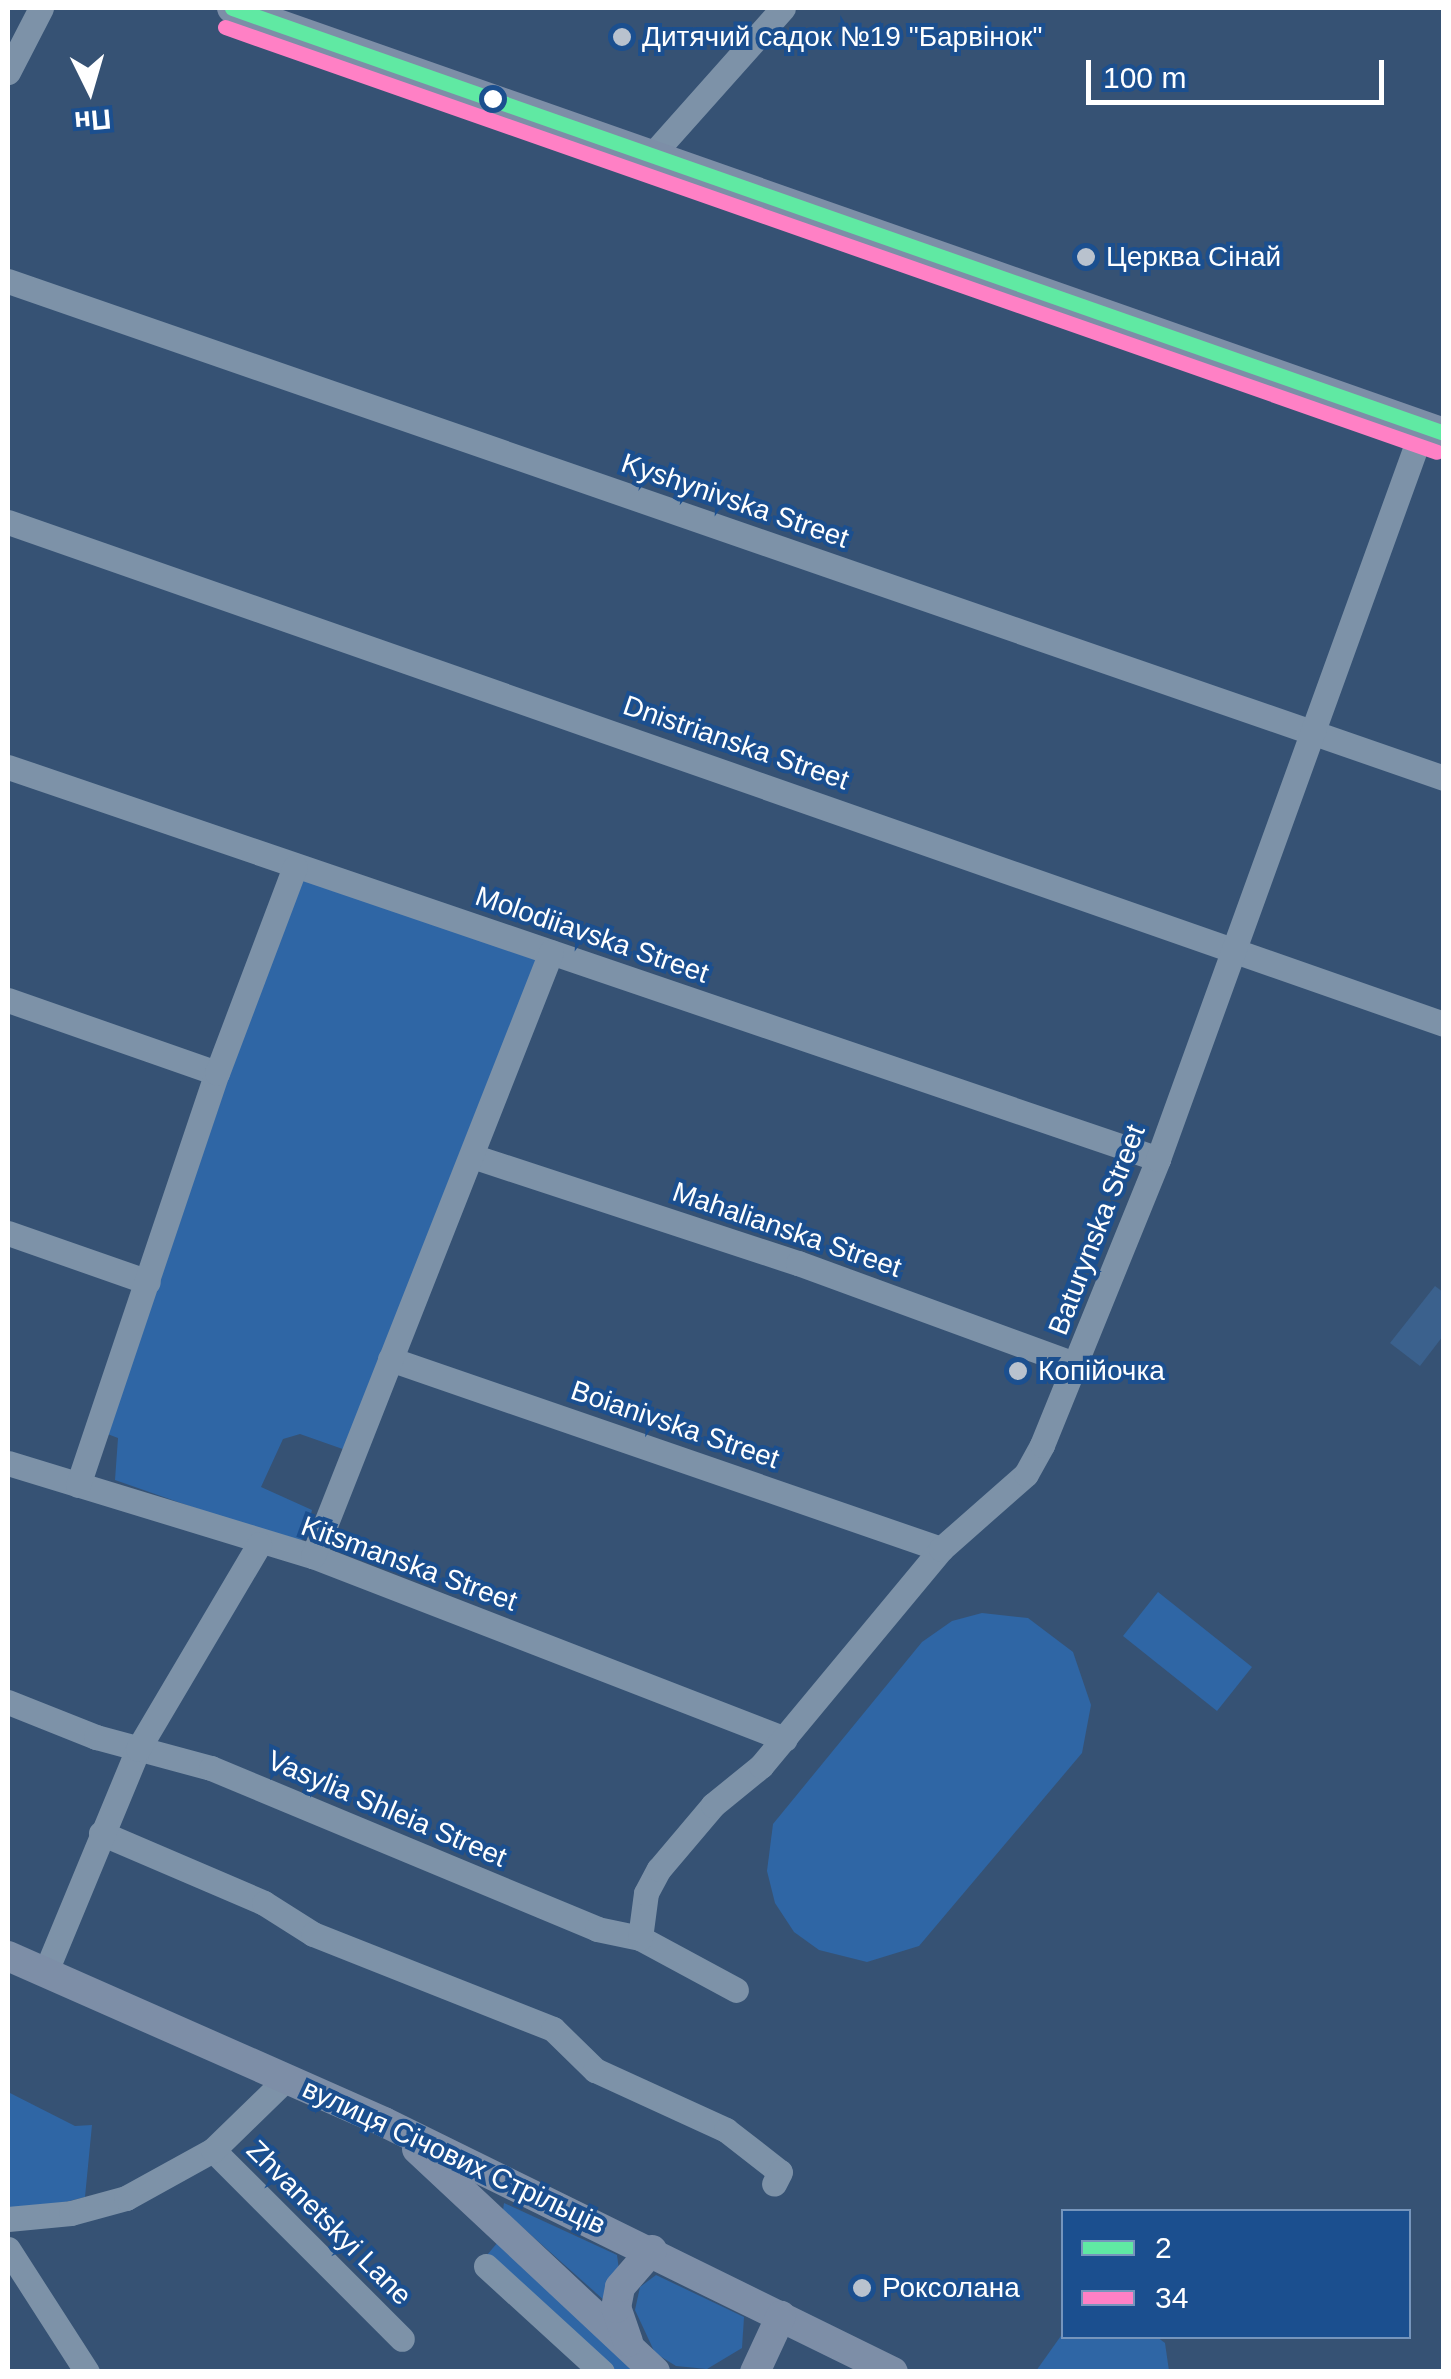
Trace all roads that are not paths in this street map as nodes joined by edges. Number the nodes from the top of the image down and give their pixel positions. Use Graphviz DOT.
graph roads {
  1 [pos="41,8"];
  2 [pos="232,8"];
  3 [pos="781,8"];
  4 [pos="8,72"];
  5 [pos="652,155"];
  6 [pos="8,281"];
  7 [pos="1433,430"];
  8 [pos="8,522"];
  9 [pos="1314,733"];
  10 [pos="8,767"];
  11 [pos="1444,778"];
  12 [pos="295,867"];
  13 [pos="1235,947"];
  14 [pos="551,952"];
  15 [pos="8,1000"];
  16 [pos="1444,1024"];
  17 [pos="218,1073"];
  18 [pos="475,1157"];
  19 [pos="1158,1159"];
  20 [pos="8,1233"];
  21 [pos="148,1282"];
  22 [pos="390,1358"];
  23 [pos="1077,1365"];
  24 [pos="8,1463"];
  25 [pos="78,1485"];
  26 [pos="259,1544"];
  27 [pos="941,1548"];
  28 [pos="312,1556"];
  29 [pos="8,1702"];
  30 [pos="784,1738"];
  31 [pos="138,1749"];
  32 [pos="101,1833"];
  33 [pos="640,1938"];
  34 [pos="8,1956"];
  35 [pos="46,1971"];
  36 [pos="736,1990"];
  37 [pos="286,2079"];
  38 [pos="384,2122"];
  39 [pos="213,2150"];
  40 [pos="774,2184"];
  41 [pos="8,2219"];
  42 [pos="8,2249"];
  43 [pos="652,2250"];
  44 [pos="486,2266"];
  45 [pos="781,2316"];
  46 [pos="402,2339"];
  47 [pos="623,2361"];
  48 [pos="87,2372"];
  49 [pos="602,2372"];
  50 [pos="655,2372"];
  51 [pos="756,2372"];
  52 [pos="894,2372"];
  1 -- 4 [label="street"];
  2 -- 5 [label="main road"];
  3 -- 5 [label="street"];
  5 -- 7 [label="main road"];
  6 -- 9 [label="street, Kyshynivska Street"];
  7 -- 9 [label="street, Baturynska Street"];
  8 -- 13 [label="street, Dnistrianska Street"];
  9 -- 11 [label="street, Kyshynivska Street"];
  9 -- 13 [label="street, Baturynska Street"];
  10 -- 12 [label="street, Molodiiavska Street"];
  12 -- 14 [label="street, Molodiiavska Street"];
  12 -- 17 [label="street"];
  13 -- 16 [label="street, Dnistrianska Street"];
  13 -- 19 [label="street, Baturynska Street"];
  14 -- 18 [label="street"];
  14 -- 19 [label="street, Molodiiavska Street"];
  15 -- 17 [label="street"];
  17 -- 21 [label="street"];
  18 -- 22 [label="street"];
  18 -- 23 [label="street, Mahalianska Street"];
  19 -- 23 [label="street, Baturynska Street"];
  20 -- 21 [label="street"];
  21 -- 25 [label="street"];
  22 -- 27 [label="street, Boianivska Street"];
  22 -- 28 [label="street"];
  23 -- 27 [label="street, Baturynska Street"];
  24 -- 25 [label="street, Kitsmanska Street"];
  25 -- 26 [label="street, Kitsmanska Street"];
  26 -- 28 [label="street, Kitsmanska Street"];
  26 -- 31 [label="street"];
  27 -- 30 [label="street, Baturynska Street"];
  28 -- 30 [label="street, Kitsmanska Street"];
  29 -- 31 [label="street, Vasylia Shleia Street"];
  30 -- 33 [label="street, Baturynska Street"];
  31 -- 32 [label="street"];
  31 -- 33 [label="street, Vasylia Shleia Street"];
  32 -- 35 [label="street"];
  32 -- 40 [label="street"];
  33 -- 36 [label="street, Vasylia Shleia Street"];
  34 -- 35 [label="main road, вулиця Січових Стрільців"];
  35 -- 37 [label="main road, вулиця Січових Стрільців"];
  37 -- 38 [label="main road, вулиця Січових Стрільців"];
  37 -- 39 [label="street"];
  38 -- 43 [label="main road, вулиця Січових Стрільців"];
  38 -- 47 [label="main road"];
  39 -- 41 [label="street"];
  39 -- 46 [label="street, Zhvanetskyi Lane"];
  42 -- 48 [label="street"];
  43 -- 45 [label="main road, вулиця Січових Стрільців"];
  43 -- 47 [label="main road"];
  44 -- 49 [label="street"];
  45 -- 51 [label="main road"];
  45 -- 52 [label="main road, вулиця Січових Стрільців"];
  47 -- 50 [label="main road"];
}
